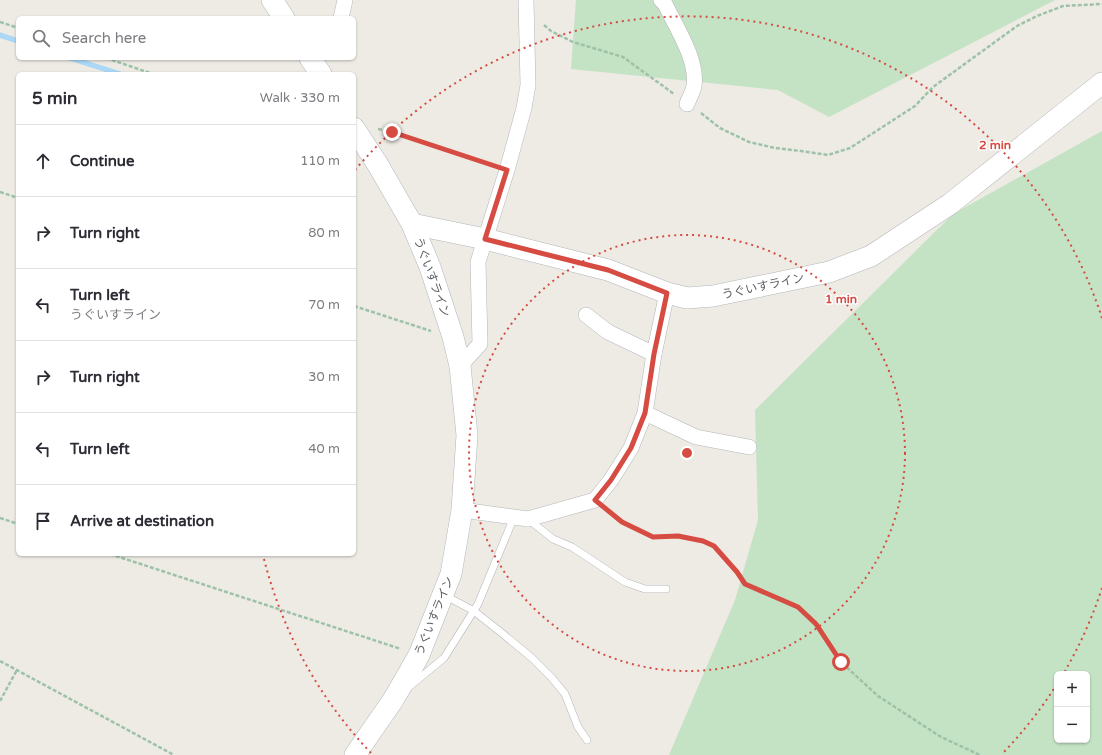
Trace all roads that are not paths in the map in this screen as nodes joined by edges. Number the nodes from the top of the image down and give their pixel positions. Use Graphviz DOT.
graph roads {
  1 [pos="272,0"];
  2 [pos="346,0"];
  3 [pos="661,0"];
  4 [pos="526,6"];
  5 [pos="283,16"];
  6 [pos="342,16"];
  7 [pos="1102,83"];
  8 [pos="687,104"];
  9 [pos="357,133"];
  10 [pos="412,224"];
  11 [pos="485,239"];
  12 [pos="667,293"];
  13 [pos="586,314"];
  14 [pos="654,354"];
  15 [pos="460,366"];
  16 [pos="645,413"];
  17 [pos="749,447"];
  18 [pos="462,510"];
  19 [pos="521,518"];
  20 [pos="666,589"];
  21 [pos="444,595"];
  22 [pos="474,611"];
  23 [pos="393,700"];
  24 [pos="587,740"];
  25 [pos="354,755"];
  1 -- 5 [label="street"];
  2 -- 6 [label="street"];
  3 -- 8 [label="street"];
  4 -- 11 [label="street"];
  7 -- 12 [label="street, うぐいすライン"];
  9 -- 10 [label="street"];
  10 -- 11 [label="street, うぐいすライン"];
  10 -- 15 [label="street, うぐいすライン"];
  11 -- 12 [label="street, うぐいすライン"];
  11 -- 15 [label="street"];
  12 -- 14 [label="street"];
  13 -- 14 [label="street"];
  14 -- 16 [label="street"];
  15 -- 18 [label="street, うぐいすライン"];
  16 -- 17 [label="street"];
  16 -- 19 [label="street"];
  18 -- 19 [label="street"];
  18 -- 21 [label="street, うぐいすライン"];
  19 -- 20 [label="lane"];
  19 -- 22 [label="lane"];
  21 -- 22 [label="lane"];
  21 -- 23 [label="street, うぐいすライン"];
  22 -- 23 [label="lane"];
  22 -- 24 [label="lane"];
  23 -- 25 [label="street, うぐいすライン"];
}
